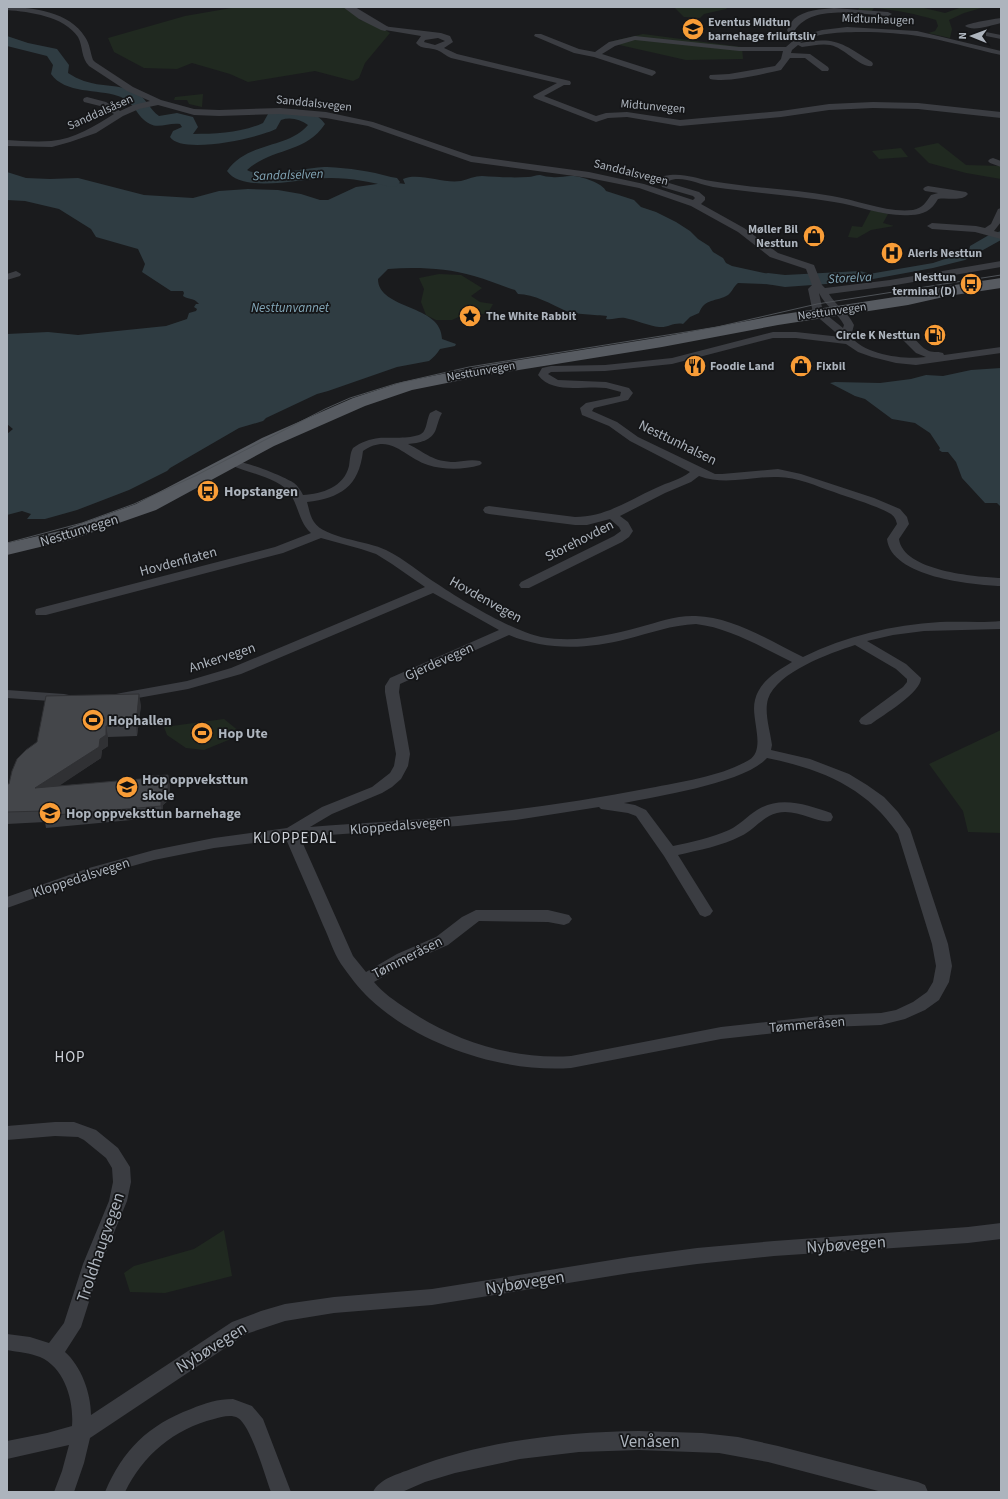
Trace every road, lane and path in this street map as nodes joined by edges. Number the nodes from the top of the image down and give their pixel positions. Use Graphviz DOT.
graph roads {
  1 [pos="348,7"];
  2 [pos="7,8"];
  3 [pos="888,14"];
  4 [pos="1001,20"];
  5 [pos="969,26"];
  6 [pos="385,28"];
  7 [pos="989,34"];
  8 [pos="433,35"];
  9 [pos="538,36"];
  10 [pos="1001,37"];
  11 [pos="800,39"];
  12 [pos="420,43"];
  13 [pos="438,47"];
  14 [pos="789,50"];
  15 [pos="1001,54"];
  16 [pos="596,55"];
  17 [pos="869,64"];
  18 [pos="825,69"];
  19 [pos="652,73"];
  20 [pos="714,77"];
  21 [pos="87,100"];
  22 [pos="158,102"];
  23 [pos="744,112"];
  24 [pos="797,112"];
  25 [pos="120,114"];
  26 [pos="1001,115"];
  27 [pos="7,143"];
  28 [pos="52,144"];
  29 [pos="47,154"];
  30 [pos="928,189"];
  31 [pos="694,204"];
  32 [pos="1000,207"];
  33 [pos="932,226"];
  34 [pos="989,231"];
  35 [pos="1001,236"];
  36 [pos="1001,257"];
  37 [pos="1001,264"];
  38 [pos="949,272"];
  39 [pos="1001,283"];
  40 [pos="817,284"];
  41 [pos="1001,288"];
  42 [pos="832,315"];
  43 [pos="905,336"];
  44 [pos="847,338"];
  45 [pos="988,347"];
  46 [pos="1001,350"];
  47 [pos="959,354"];
  48 [pos="436,413"];
  49 [pos="307,425"];
  50 [pos="388,442"];
  51 [pos="476,463"];
  52 [pos="237,464"];
  53 [pos="698,472"];
  54 [pos="299,499"];
  55 [pos="149,506"];
  56 [pos="489,510"];
  57 [pos="612,515"];
  58 [pos="322,534"];
  59 [pos="7,550"];
  60 [pos="1001,582"];
  61 [pos="524,585"];
  62 [pos="434,588"];
  63 [pos="41,612"];
  64 [pos="1001,625"];
  65 [pos="508,630"];
  66 [pos="856,640"];
  67 [pos="802,662"];
  68 [pos="7,694"];
  69 [pos="78,698"];
  70 [pos="108,698"];
  71 [pos="866,721"];
  72 [pos="764,753"];
  73 [pos="585,805"];
  74 [pos="826,817"];
  75 [pos="291,834"];
  76 [pos="669,852"];
  77 [pos="7,903"];
  78 [pos="705,911"];
  79 [pos="564,919"];
  80 [pos="364,980"];
  81 [pos="7,1134"];
  82 [pos="1001,1231"];
  83 [pos="7,1342"];
  84 [pos="52,1354"];
  85 [pos="82,1432"];
  86 [pos="7,1450"];
  87 [pos="64,1492"];
  88 [pos="115,1492"];
  89 [pos="281,1492"];
  90 [pos="383,1492"];
  91 [pos="918,1492"];
  1 -- 6 [label="street"];
  2 -- 22 [label="street, Sanddalsvegen"];
  3 -- 11 [label="street, Midtunhaugen"];
  4 -- 5 [label="street"];
  6 -- 8 [label="street"];
  6 -- 12 [label="street, Midtunvegen"];
  7 -- 10 [label="street"];
  8 -- 12 [label="street"];
  8 -- 13 [label="street"];
  9 -- 16 [label="street"];
  11 -- 14 [label="street, Midtunhaugen"];
  11 -- 15 [label="street, Midtunhaugen"];
  12 -- 13 [label="street, Midtunvegen"];
  13 -- 24 [label="street, Midtunvegen"];
  14 -- 16 [label="street, Midtunhaugen"];
  14 -- 17 [label="street, Midtunhaugen"];
  14 -- 18 [label="street, Midtunhaugen"];
  14 -- 20 [label="street, Midtunhaugen"];
  16 -- 19 [label="street"];
  21 -- 25 [label="street"];
  22 -- 25 [label="street, Sanddalsåsen"];
  22 -- 31 [label="street, Sanddalsvegen"];
  23 -- 24 [label="street, Midtunvegen"];
  24 -- 26 [label="street, Midtunvegen"];
  25 -- 28 [label="street, Sanddalsåsen"];
  27 -- 28 [label="street, Sanddalsåsen"];
  28 -- 29 [label="street"];
  30 -- 31 [label="street, Sanddalsvegen"];
  31 -- 40 [label="street, Sanddalsvegen"];
  32 -- 34 [label="street"];
  33 -- 34 [label="street"];
  34 -- 35 [label="street"];
  36 -- 38 [label="street, Nesttunvegen"];
  37 -- 38 [label="street, Nesttunvegen"];
  38 -- 40 [label="street, Nesttunvegen"];
  39 -- 42 [label="main road, Nesttunvegen"];
  40 -- 42 [label="street, Sanddalsvegen"];
  40 -- 42 [label="street"];
  41 -- 42 [label="main road, Nesttunvegen"];
  42 -- 44 [label="street, Sanddalsvegen"];
  42 -- 44 [label="street"];
  42 -- 49 [label="main road, Nesttunvegen"];
  43 -- 47 [label="street"];
  44 -- 47 [label="street"];
  44 -- 53 [label="street, Nesttunhalsen"];
  45 -- 47 [label="street"];
  46 -- 47 [label="street"];
  48 -- 50 [label="street"];
  49 -- 52 [label="main road, Nesttunvegen"];
  49 -- 55 [label="main road, Nesttunvegen"];
  50 -- 51 [label="street"];
  50 -- 54 [label="street"];
  52 -- 54 [label="street, Hovdenvegen"];
  52 -- 55 [label="main road, Nesttunvegen"];
  53 -- 57 [label="street, Storehovden"];
  53 -- 60 [label="street, Nesttunhalsen"];
  54 -- 58 [label="street, Hovdenvegen"];
  55 -- 59 [label="main road, Nesttunvegen"];
  56 -- 57 [label="street, Storehovden"];
  57 -- 61 [label="street, Storehovden"];
  58 -- 62 [label="street, Hovdenvegen"];
  58 -- 63 [label="street, Hovdenflaten"];
  62 -- 65 [label="street, Hovdenvegen"];
  62 -- 70 [label="street, Ankervegen"];
  64 -- 66 [label="street"];
  65 -- 67 [label="street, Hovdenvegen"];
  65 -- 75 [label="street, Gjerdevegen"];
  66 -- 67 [label="street"];
  66 -- 71 [label="street"];
  67 -- 72 [label="street"];
  68 -- 69 [label="street"];
  72 -- 73 [label="street, Kloppedalsvegen"];
  72 -- 80 [label="street, Tømmeråsen"];
  73 -- 75 [label="street, Kloppedalsvegen"];
  73 -- 76 [label="street, Kloppedalsvegen"];
  74 -- 76 [label="street"];
  75 -- 77 [label="street, Kloppedalsvegen"];
  75 -- 80 [label="street, Tømmeråsen"];
  76 -- 78 [label="street, Kloppedalsvegen"];
  79 -- 80 [label="street, Tømmeråsen"];
  81 -- 84 [label="street, Troldhaugvegen"];
  82 -- 85 [label="street, Nybøvegen"];
  83 -- 84 [label="street"];
  84 -- 85 [label="street"];
  85 -- 86 [label="street"];
  85 -- 87 [label="street"];
  88 -- 89 [label="street"];
  90 -- 91 [label="street, Venåsen"];
}
